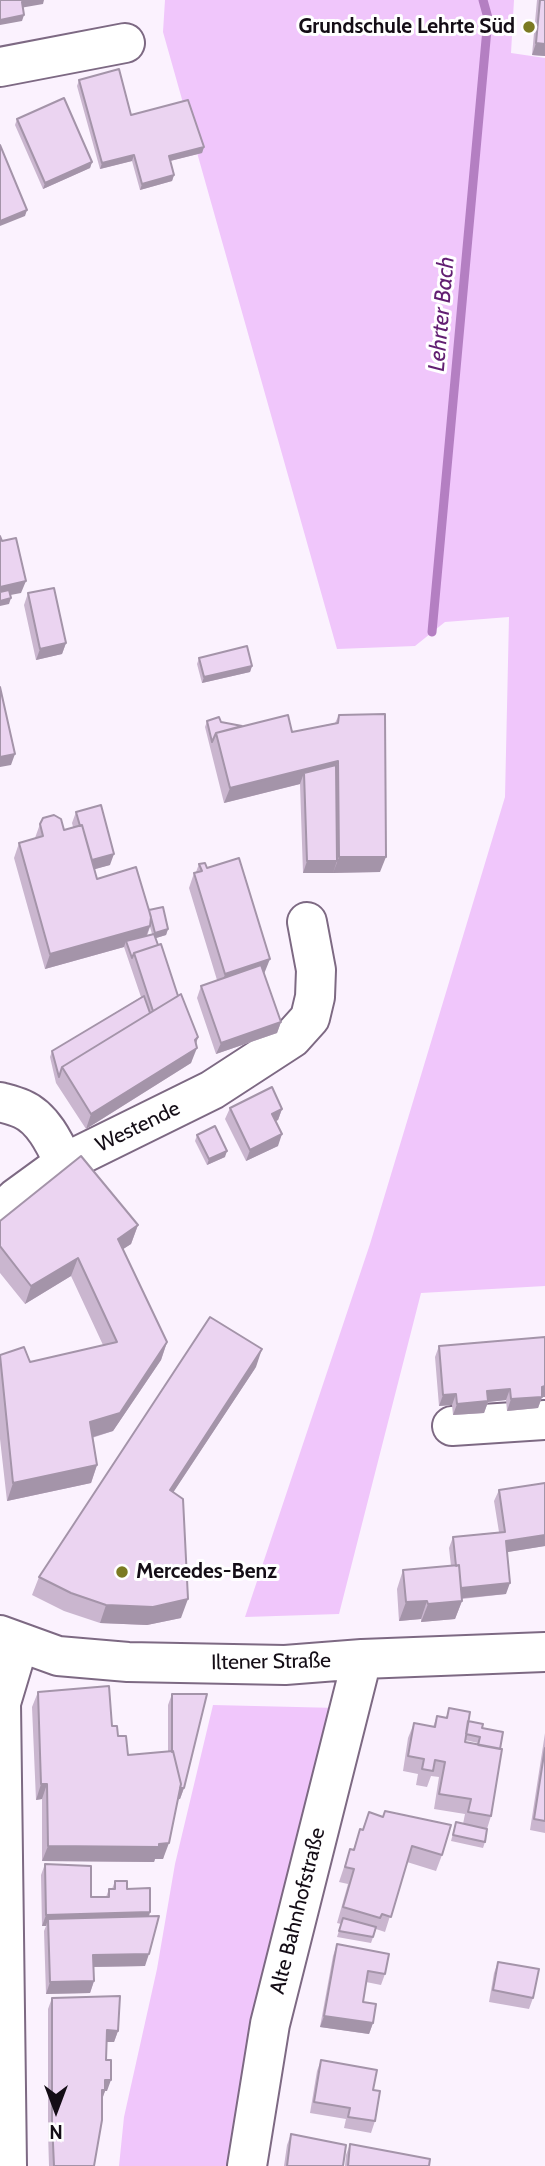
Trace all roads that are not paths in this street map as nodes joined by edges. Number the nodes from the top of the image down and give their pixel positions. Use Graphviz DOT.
graph roads {
  1 [pos="125,43"];
  2 [pos="0,66"];
  3 [pos="307,922"];
  4 [pos="0,1101"];
  5 [pos="64,1163"];
  6 [pos="0,1213"];
  7 [pos="545,1420"];
  8 [pos="452,1426"];
  9 [pos="9,1639"];
  10 [pos="545,1652"];
  11 [pos="362,1659"];
  12 [pos="8,2166"];
  13 [pos="247,2166"];
  1 -- 2 [label="street"];
  3 -- 5 [label="street, Westende"];
  4 -- 5 [label="street"];
  5 -- 6 [label="street, Westende"];
  7 -- 8 [label="street"];
  9 -- 11 [label="street, Iltener Straße"];
  9 -- 12 [label="street"];
  10 -- 11 [label="street, Iltener Straße"];
  11 -- 13 [label="street, Alte Bahnhofstraße"];
}
